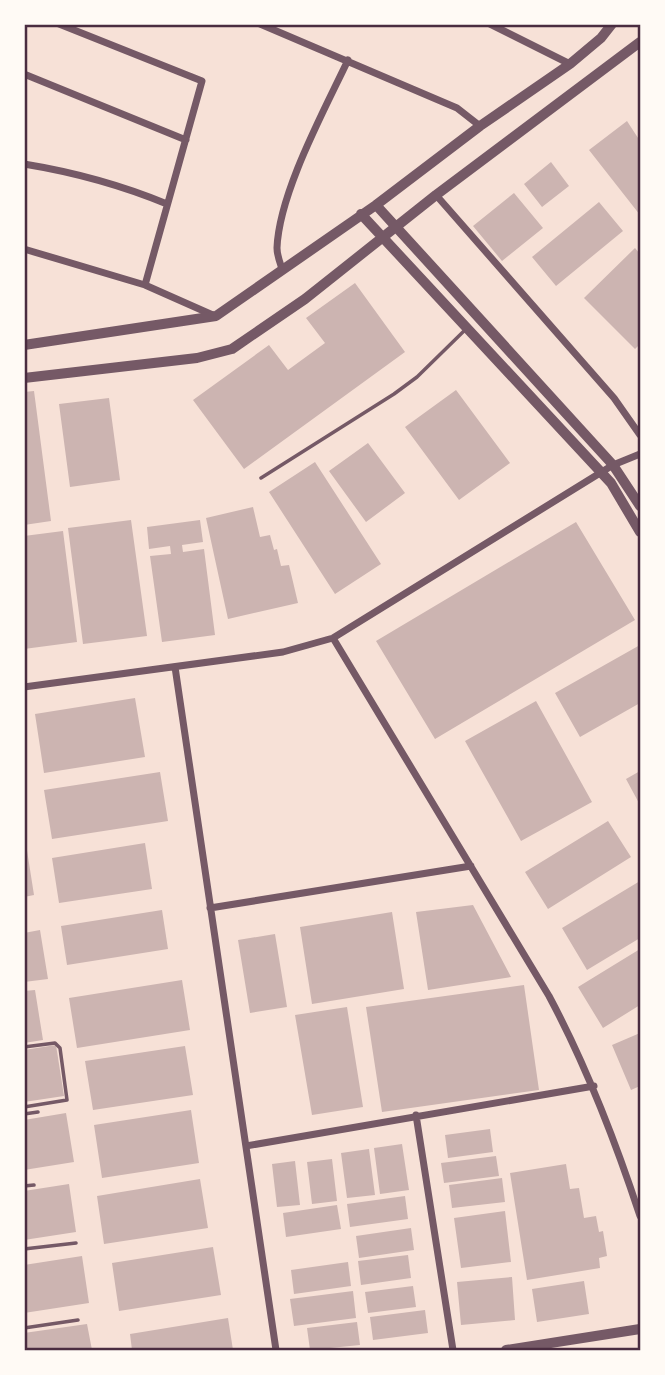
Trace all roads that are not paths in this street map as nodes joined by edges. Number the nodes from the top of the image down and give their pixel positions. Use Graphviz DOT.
graph roads {
  1 [pos="59,24"];
  2 [pos="260,24"];
  3 [pos="490,24"];
  4 [pos="612,24"];
  5 [pos="640,42"];
  6 [pos="348,60"];
  7 [pos="570,64"];
  8 [pos="24,74"];
  9 [pos="480,126"];
  10 [pos="186,140"];
  11 [pos="24,164"];
  12 [pos="436,195"];
  13 [pos="167,204"];
  14 [pos="376,205"];
  15 [pos="361,214"];
  16 [pos="397,226"];
  17 [pos="383,237"];
  18 [pos="24,250"];
  19 [pos="282,270"];
  20 [pos="145,285"];
  21 [pos="216,316"];
  22 [pos="467,328"];
  23 [pos="24,345"];
  24 [pos="24,379"];
  25 [pos="640,435"];
  26 [pos="640,454"];
  27 [pos="613,466"];
  28 [pos="602,472"];
  29 [pos="261,478"];
  30 [pos="640,506"];
  31 [pos="640,532"];
  32 [pos="333,638"];
  33 [pos="175,667"];
  34 [pos="24,687"];
  35 [pos="471,866"];
  36 [pos="211,908"];
  37 [pos="24,1047"];
  38 [pos="594,1086"];
  39 [pos="24,1107"];
  40 [pos="38,1112"];
  41 [pos="24,1114"];
  42 [pos="416,1115"];
  43 [pos="246,1146"];
  44 [pos="34,1185"];
  45 [pos="24,1186"];
  46 [pos="640,1216"];
  47 [pos="76,1243"];
  48 [pos="24,1249"];
  49 [pos="78,1320"];
  50 [pos="24,1328"];
  51 [pos="640,1329"];
  52 [pos="276,1350"];
  53 [pos="453,1350"];
  54 [pos="506,1350"];
  1 -- 10 [label="street"];
  2 -- 6 [label="street"];
  3 -- 7 [label="street"];
  4 -- 7 [label="street"];
  5 -- 12 [label="street"];
  6 -- 9 [label="street"];
  6 -- 19 [label="street"];
  7 -- 9 [label="street"];
  8 -- 10 [label="street"];
  9 -- 14 [label="street"];
  10 -- 13 [label="street"];
  11 -- 13 [label="street"];
  12 -- 16 [label="street"];
  12 -- 25 [label="street"];
  13 -- 20 [label="street"];
  14 -- 15 [label="street"];
  14 -- 16 [label="street"];
  15 -- 17 [label="street"];
  15 -- 19 [label="street"];
  16 -- 17 [label="street"];
  16 -- 27 [label="street"];
  17 -- 22 [label="street"];
  17 -- 24 [label="street"];
  18 -- 20 [label="street"];
  19 -- 21 [label="street"];
  20 -- 21 [label="street"];
  21 -- 23 [label="street"];
  22 -- 28 [label="street"];
  22 -- 29 [label="lane"];
  26 -- 27 [label="street"];
  27 -- 28 [label="street"];
  27 -- 30 [label="street"];
  28 -- 31 [label="street"];
  28 -- 32 [label="street"];
  32 -- 33 [label="street"];
  32 -- 35 [label="street"];
  33 -- 34 [label="street"];
  33 -- 36 [label="street"];
  35 -- 36 [label="street"];
  35 -- 38 [label="street"];
  36 -- 43 [label="street"];
  37 -- 39 [label="lane"];
  38 -- 42 [label="street"];
  38 -- 46 [label="street"];
  40 -- 41 [label="lane"];
  42 -- 43 [label="street"];
  42 -- 53 [label="street"];
  43 -- 52 [label="street"];
  44 -- 45 [label="lane"];
  47 -- 48 [label="lane"];
  49 -- 50 [label="lane"];
  51 -- 54 [label="street"];
}
